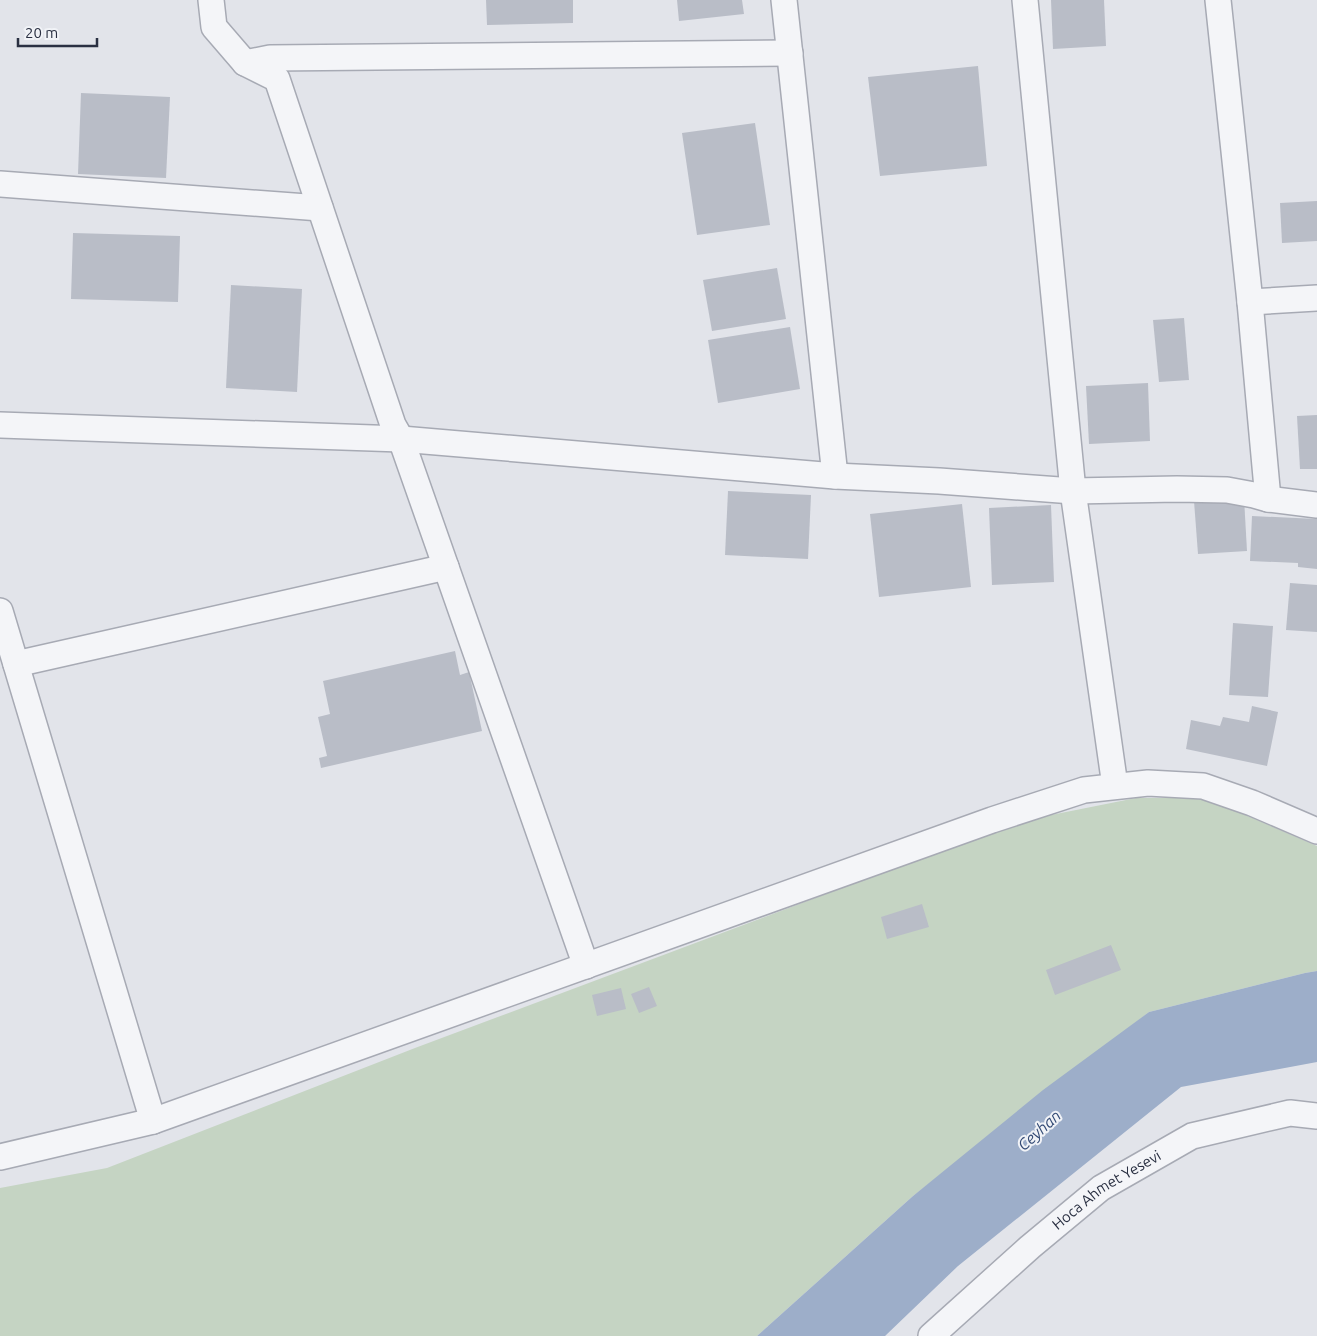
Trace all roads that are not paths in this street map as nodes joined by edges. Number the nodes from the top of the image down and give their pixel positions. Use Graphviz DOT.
graph roads {
  1 [pos="211,0"];
  2 [pos="784,0"];
  3 [pos="1025,0"];
  4 [pos="1218,0"];
  5 [pos="790,53"];
  6 [pos="245,63"];
  7 [pos="0,184"];
  8 [pos="320,208"];
  9 [pos="1317,298"];
  10 [pos="1250,302"];
  11 [pos="0,425"];
  12 [pos="401,439"];
  13 [pos="835,476"];
  14 [pos="1073,491"];
  15 [pos="1268,499"];
  16 [pos="1317,505"];
  17 [pos="446,568"];
  18 [pos="0,611"];
  19 [pos="16,664"];
  20 [pos="1115,786"];
  21 [pos="1317,832"];
  22 [pos="586,966"];
  23 [pos="1317,1116"];
  24 [pos="153,1121"];
  25 [pos="0,1157"];
  26 [pos="931,1336"];
  1 -- 6 [label="street"];
  2 -- 5 [label="street"];
  3 -- 14 [label="street"];
  4 -- 10 [label="street"];
  5 -- 6 [label="street"];
  5 -- 13 [label="street"];
  6 -- 8 [label="street"];
  7 -- 8 [label="street"];
  8 -- 12 [label="street"];
  9 -- 10 [label="street"];
  10 -- 15 [label="street"];
  11 -- 12 [label="street"];
  12 -- 13 [label="street"];
  12 -- 17 [label="street"];
  13 -- 14 [label="street"];
  14 -- 15 [label="street"];
  14 -- 20 [label="street"];
  15 -- 16 [label="street"];
  17 -- 19 [label="street"];
  17 -- 22 [label="street"];
  18 -- 19 [label="street"];
  19 -- 24 [label="street"];
  20 -- 21 [label="street"];
  20 -- 22 [label="street"];
  22 -- 24 [label="street"];
  23 -- 26 [label="street, Hoca Ahmet Yesevi"];
  24 -- 25 [label="street"];
}
